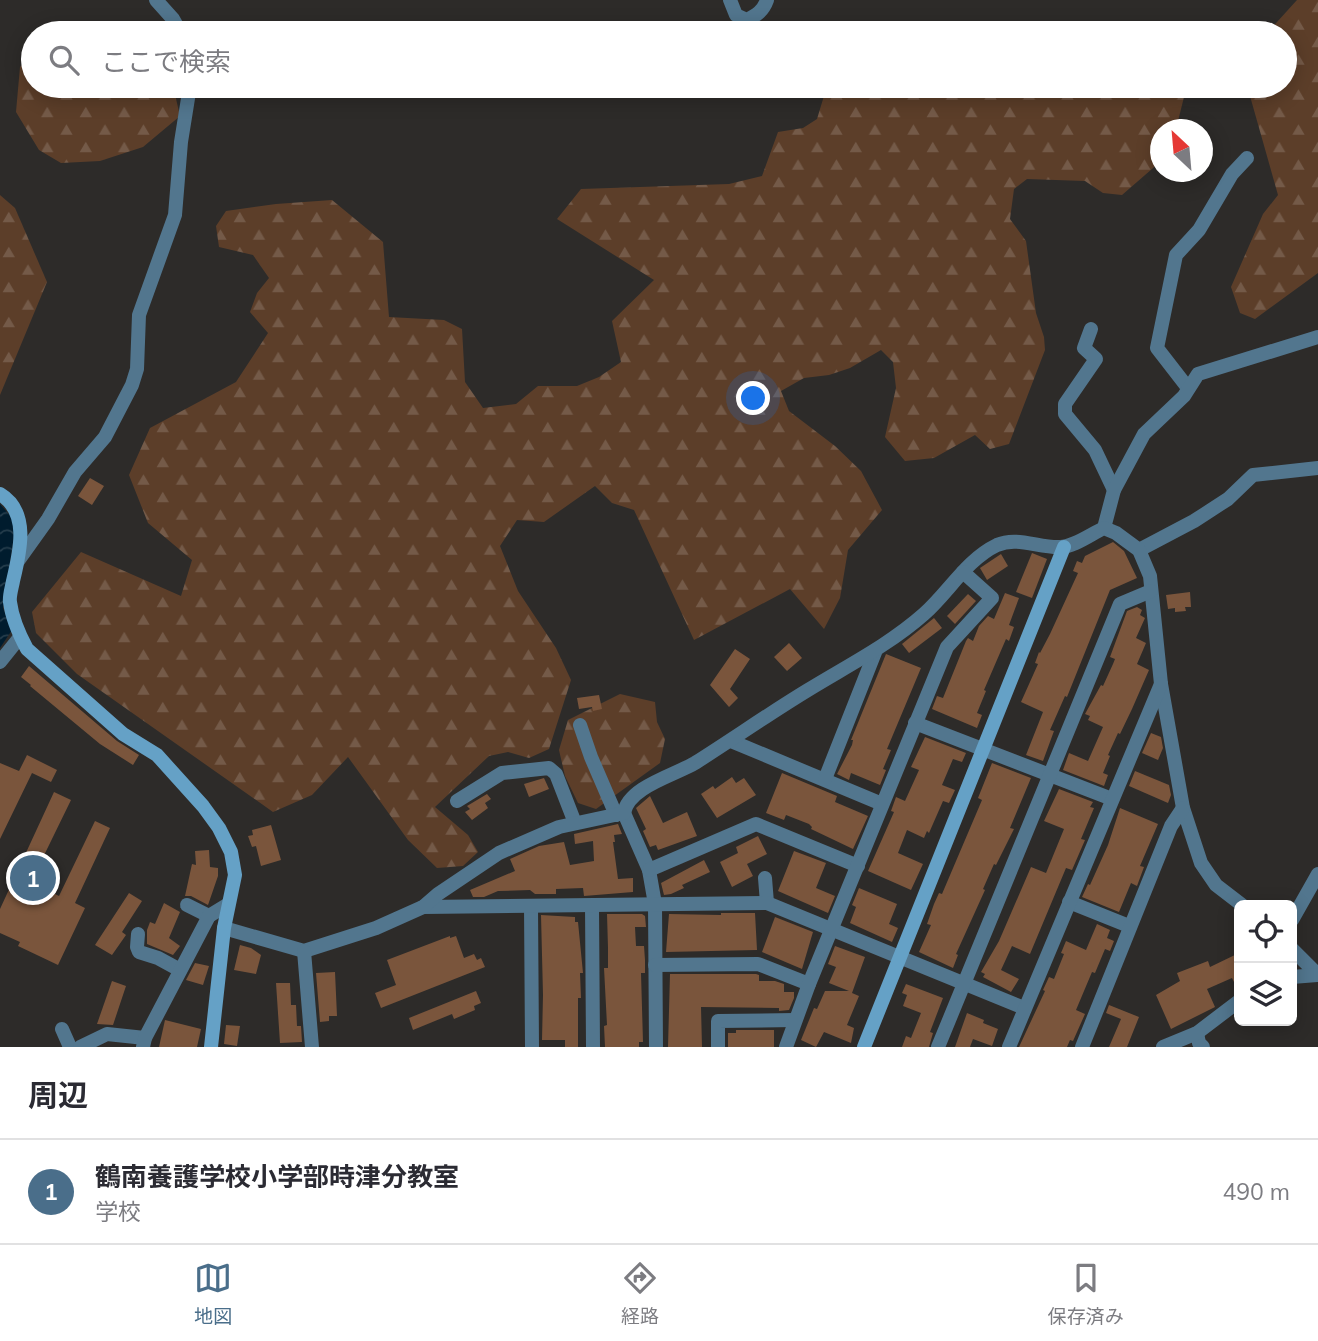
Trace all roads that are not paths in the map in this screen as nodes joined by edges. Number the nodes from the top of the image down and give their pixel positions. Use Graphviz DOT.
graph roads {
  1 [pos="156,0"];
  2 [pos="730,0"];
  3 [pos="767,0"];
  4 [pos="174,21"];
  5 [pos="188,98"];
  6 [pos="1247,158"];
  7 [pos="1091,329"];
  8 [pos="1318,337"];
  9 [pos="1188,388"];
  10 [pos="1318,468"];
  11 [pos="1114,490"];
  12 [pos="0,494"];
  13 [pos="1104,528"];
  14 [pos="1064,547"];
  15 [pos="1139,550"];
  16 [pos="18,562"];
  17 [pos="963,572"];
  18 [pos="1151,591"];
  19 [pos="20,636"];
  20 [pos="876,650"];
  21 [pos="0,663"];
  22 [pos="1161,684"];
  23 [pos="915,723"];
  24 [pos="580,725"];
  25 [pos="731,741"];
  26 [pos="984,750"];
  27 [pos="1049,775"];
  28 [pos="825,779"];
  29 [pos="1112,799"];
  30 [pos="457,801"];
  31 [pos="882,804"];
  32 [pos="1183,808"];
  33 [pos="620,814"];
  34 [pos="575,823"];
  35 [pos="858,866"];
  36 [pos="649,870"];
  37 [pos="1318,874"];
  38 [pos="765,878"];
  39 [pos="1236,900"];
  40 [pos="1069,902"];
  41 [pos="767,903"];
  42 [pos="655,904"];
  43 [pos="187,905"];
  44 [pos="227,905"];
  45 [pos="531,906"];
  46 [pos="592,906"];
  47 [pos="423,907"];
  48 [pos="1297,911"];
  49 [pos="209,916"];
  50 [pos="1129,926"];
  51 [pos="224,928"];
  52 [pos="834,929"];
  53 [pos="138,934"];
  54 [pos="304,951"];
  55 [pos="1297,954"];
  56 [pos="900,957"];
  57 [pos="655,965"];
  58 [pos="180,970"];
  59 [pos="1318,975"];
  60 [pos="1297,977"];
  61 [pos="809,984"];
  62 [pos="965,984"];
  63 [pos="1234,1006"];
  64 [pos="1024,1008"];
  65 [pos="795,1020"];
  66 [pos="62,1029"];
  67 [pos="1200,1040"];
  68 [pos="144,1042"];
  69 [pos="70,1047"];
  70 [pos="80,1047"];
  71 [pos="211,1047"];
  72 [pos="312,1047"];
  73 [pos="531,1047"];
  74 [pos="593,1047"];
  75 [pos="656,1047"];
  76 [pos="718,1047"];
  77 [pos="786,1047"];
  78 [pos="864,1047"];
  79 [pos="938,1047"];
  80 [pos="1009,1047"];
  81 [pos="1082,1047"];
  82 [pos="1163,1047"];
  1 -- 4 [label="street"];
  2 -- 3 [label="street"];
  5 -- 16 [label="street"];
  6 -- 9 [label="street"];
  7 -- 11 [label="street"];
  8 -- 9 [label="street"];
  9 -- 11 [label="street"];
  10 -- 15 [label="street"];
  11 -- 13 [label="street"];
  12 -- 16 [label="street"];
  13 -- 14 [label="street"];
  13 -- 15 [label="street"];
  14 -- 17 [label="street"];
  14 -- 26 [label="street"];
  15 -- 18 [label="street"];
  16 -- 19 [label="street"];
  17 -- 20 [label="street"];
  17 -- 23 [label="street"];
  18 -- 22 [label="street"];
  18 -- 27 [label="street"];
  19 -- 21 [label="street"];
  19 -- 44 [label="street"];
  20 -- 25 [label="street"];
  20 -- 28 [label="street"];
  22 -- 29 [label="street"];
  22 -- 32 [label="street"];
  23 -- 26 [label="street"];
  23 -- 31 [label="street"];
  24 -- 33 [label="street"];
  25 -- 28 [label="street"];
  25 -- 33 [label="street"];
  26 -- 27 [label="street"];
  26 -- 56 [label="street"];
  27 -- 29 [label="street"];
  27 -- 62 [label="street"];
  28 -- 31 [label="street"];
  29 -- 40 [label="street"];
  30 -- 34 [label="street"];
  31 -- 35 [label="street"];
  32 -- 39 [label="street"];
  32 -- 50 [label="street"];
  33 -- 34 [label="street"];
  33 -- 36 [label="street"];
  34 -- 47 [label="street"];
  35 -- 36 [label="street"];
  35 -- 52 [label="street"];
  36 -- 42 [label="street"];
  37 -- 48 [label="street"];
  38 -- 41 [label="street"];
  40 -- 50 [label="street"];
  40 -- 64 [label="street"];
  41 -- 42 [label="street"];
  41 -- 52 [label="street"];
  42 -- 46 [label="street"];
  42 -- 57 [label="street"];
  43 -- 49 [label="street"];
  44 -- 49 [label="street"];
  44 -- 51 [label="street"];
  45 -- 46 [label="street"];
  45 -- 47 [label="street"];
  45 -- 73 [label="street"];
  46 -- 74 [label="street"];
  47 -- 54 [label="street"];
  49 -- 58 [label="street"];
  50 -- 81 [label="street"];
  51 -- 54 [label="street"];
  51 -- 71 [label="street"];
  52 -- 56 [label="street"];
  52 -- 61 [label="street"];
  53 -- 58 [label="street"];
  54 -- 72 [label="street"];
  55 -- 59 [label="street"];
  56 -- 62 [label="street"];
  56 -- 78 [label="street"];
  57 -- 61 [label="street"];
  57 -- 75 [label="street"];
  58 -- 68 [label="street"];
  59 -- 60 [label="street"];
  61 -- 65 [label="street"];
  62 -- 64 [label="street"];
  62 -- 79 [label="street"];
  63 -- 67 [label="street"];
  64 -- 80 [label="street"];
  65 -- 76 [label="street"];
  65 -- 77 [label="street"];
  66 -- 69 [label="street"];
  67 -- 82 [label="street"];
  68 -- 70 [label="street"];
}
